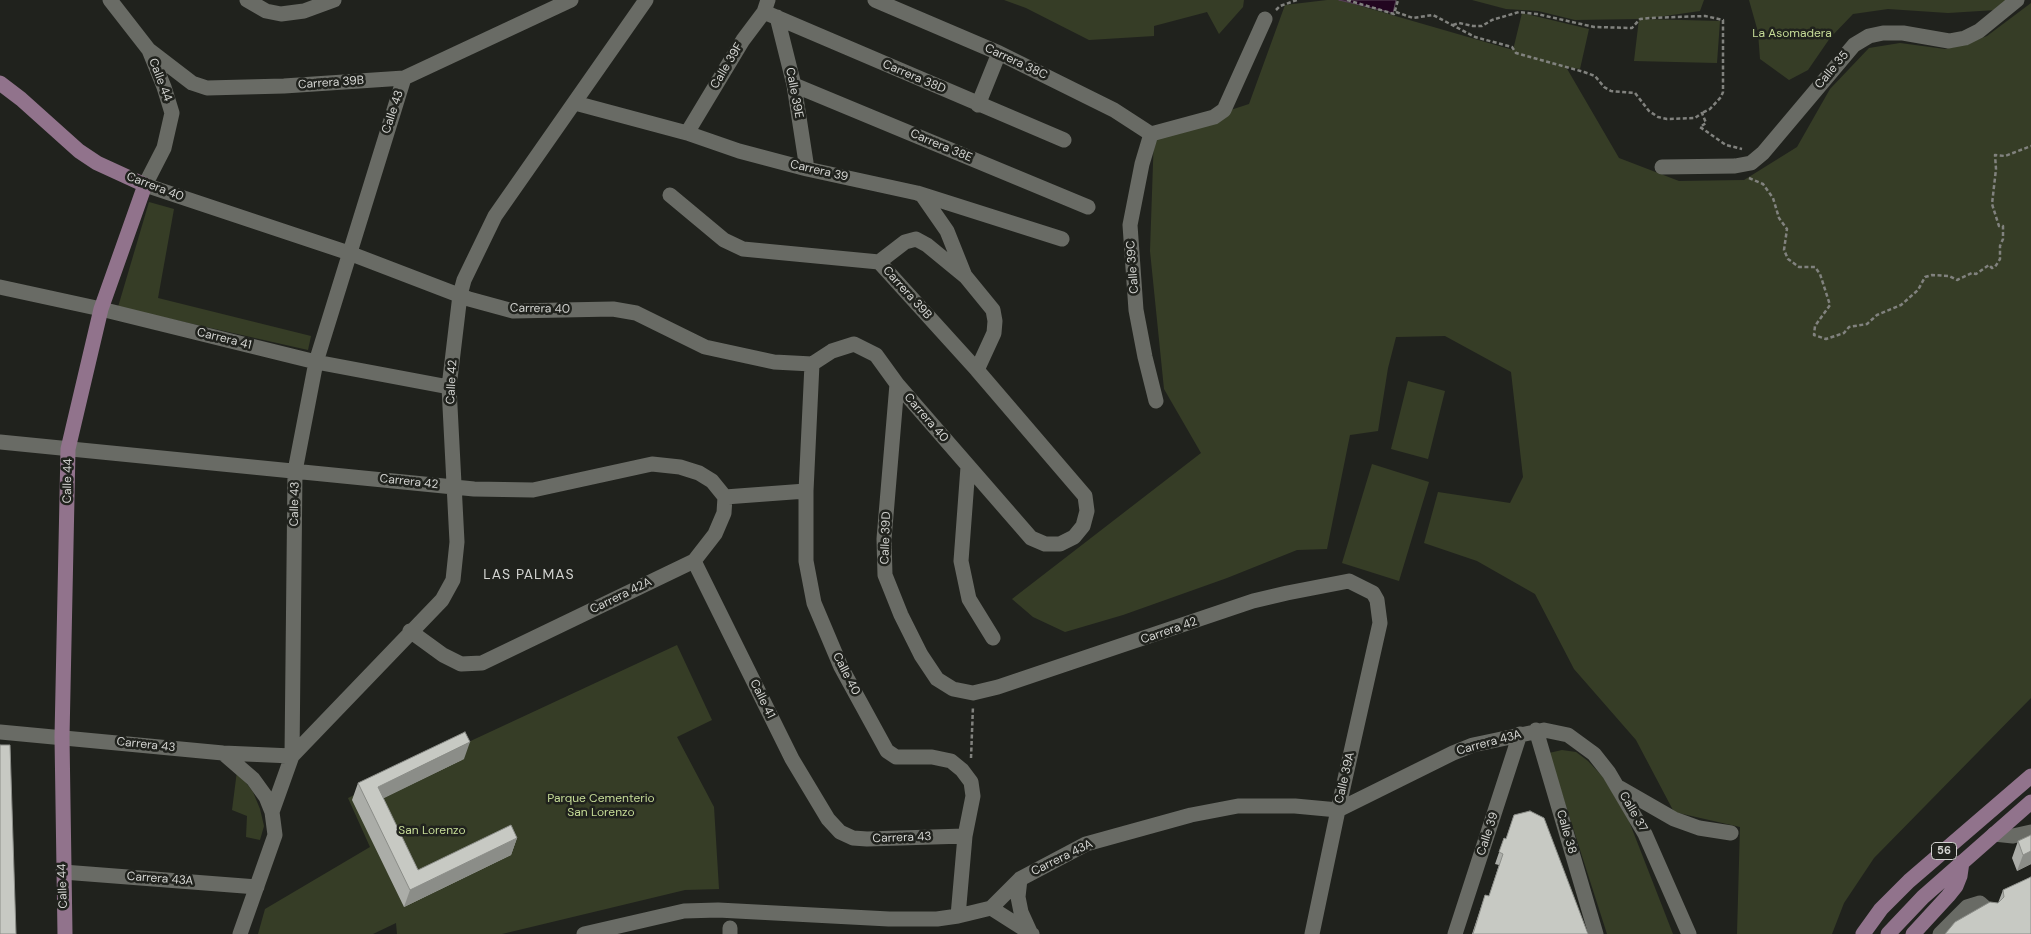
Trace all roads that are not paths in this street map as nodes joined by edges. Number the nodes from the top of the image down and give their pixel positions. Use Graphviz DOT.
graph roads {
  1 [pos="110,0"];
  2 [pos="247,0"];
  3 [pos="334,0"];
  4 [pos="571,0"];
  5 [pos="646,0"];
  6 [pos="876,0"];
  7 [pos="2017,0"];
  8 [pos="770,10"];
  9 [pos="1270,15"];
  10 [pos="149,50"];
  11 [pos="999,53"];
  12 [pos="404,78"];
  13 [pos="0,83"];
  14 [pos="794,86"];
  15 [pos="575,103"];
  16 [pos="978,105"];
  17 [pos="687,133"];
  18 [pos="1151,134"];
  19 [pos="1064,140"];
  20 [pos="1662,167"];
  21 [pos="807,169"];
  22 [pos="145,185"];
  23 [pos="670,195"];
  24 [pos="922,195"];
  25 [pos="1088,207"];
  26 [pos="1062,239"];
  27 [pos="349,253"];
  28 [pos="879,262"];
  29 [pos="966,277"];
  30 [pos="0,287"];
  31 [pos="460,295"];
  32 [pos="101,309"];
  33 [pos="316,362"];
  34 [pos="812,364"];
  35 [pos="978,370"];
  36 [pos="897,384"];
  37 [pos="449,387"];
  38 [pos="1156,401"];
  39 [pos="0,442"];
  40 [pos="68,449"];
  41 [pos="968,466"];
  42 [pos="295,471"];
  43 [pos="453,486"];
  44 [pos="806,491"];
  45 [pos="725,497"];
  46 [pos="1031,538"];
  47 [pos="694,561"];
  48 [pos="1380,623"];
  49 [pos="410,631"];
  50 [pos="993,638"];
  51 [pos="937,679"];
  52 [pos="1536,730"];
  53 [pos="0,732"];
  54 [pos="1520,734"];
  55 [pos="62,737"];
  56 [pos="223,753"];
  57 [pos="292,756"];
  58 [pos="2031,776"];
  59 [pos="1619,788"];
  60 [pos="2031,802"];
  61 [pos="1338,810"];
  62 [pos="272,812"];
  63 [pos="2031,813"];
  64 [pos="1999,829"];
  65 [pos="840,832"];
  66 [pos="2031,832"];
  67 [pos="1731,834"];
  68 [pos="965,836"];
  69 [pos="1962,862"];
  70 [pos="63,872"];
  71 [pos="1020,878"];
  72 [pos="256,887"];
  73 [pos="991,908"];
  74 [pos="1989,911"];
  75 [pos="958,916"];
  76 [pos="65,934"];
  77 [pos="240,934"];
  78 [pos="584,934"];
  79 [pos="1032,934"];
  80 [pos="1312,934"];
  81 [pos="1455,934"];
  82 [pos="1596,934"];
  83 [pos="1689,934"];
  84 [pos="1863,934"];
  85 [pos="1888,934"];
  86 [pos="1913,934"];
  87 [pos="1940,934"];
  1 -- 10 [label="street, Carrera 39B"];
  2 -- 3 [label="street"];
  4 -- 12 [label="street, Carrera 39B"];
  5 -- 15 [label="street, Calle 42"];
  6 -- 11 [label="street, Carrera 38C"];
  7 -- 20 [label="street, Calle 35"];
  8 -- 14 [label="street, Calle 39E"];
  8 -- 16 [label="street, Carrera 38D"];
  8 -- 17 [label="street, Calle 39F"];
  9 -- 18 [label="street"];
  10 -- 12 [label="street, Carrera 39B"];
  10 -- 22 [label="street, Calle 44"];
  11 -- 16 [label="street"];
  11 -- 18 [label="street, Carrera 38C"];
  12 -- 27 [label="street, Calle 43"];
  13 -- 22 [label="main road, Carrera 40"];
  14 -- 21 [label="street, Calle 39E"];
  14 -- 25 [label="street, Carrera 38E"];
  15 -- 17 [label="street, Carrera 39"];
  15 -- 31 [label="street, Calle 42"];
  16 -- 19 [label="street, Carrera 38D"];
  17 -- 21 [label="street, Carrera 39"];
  18 -- 38 [label="street, Calle 39C"];
  21 -- 24 [label="street, Carrera 39"];
  22 -- 27 [label="street, Carrera 40"];
  22 -- 32 [label="main road, Calle 44"];
  23 -- 28 [label="street, Carrera 39B"];
  24 -- 26 [label="street, Carrera 39"];
  24 -- 29 [label="street"];
  27 -- 31 [label="street, Carrera 40"];
  27 -- 33 [label="street, Calle 43"];
  28 -- 29 [label="street"];
  28 -- 35 [label="street, Carrera 39B"];
  29 -- 35 [label="street"];
  30 -- 32 [label="street, Carrera 41"];
  31 -- 34 [label="street, Carrera 40"];
  31 -- 37 [label="street, Calle 42"];
  32 -- 33 [label="street, Carrera 41"];
  32 -- 40 [label="main road, Calle 44"];
  33 -- 37 [label="street, Carrera 41"];
  33 -- 42 [label="street, Calle 43"];
  34 -- 36 [label="street, Carrera 40"];
  34 -- 44 [label="street, Calle 40"];
  35 -- 46 [label="street, Carrera 39B"];
  36 -- 41 [label="street, Carrera 40"];
  36 -- 51 [label="street, Calle 39D"];
  37 -- 43 [label="street, Calle 42"];
  39 -- 40 [label="street, Carrera 42"];
  40 -- 42 [label="street, Carrera 42"];
  40 -- 55 [label="main road, Calle 44"];
  41 -- 46 [label="street, Carrera 40"];
  41 -- 50 [label="street"];
  42 -- 43 [label="street, Carrera 42"];
  42 -- 57 [label="street, Calle 43"];
  43 -- 45 [label="street, Carrera 42"];
  43 -- 49 [label="street, Calle 42"];
  44 -- 45 [label="street"];
  44 -- 68 [label="street, Calle 40"];
  45 -- 47 [label="street, Carrera 42A"];
  47 -- 49 [label="street, Carrera 42A"];
  47 -- 65 [label="street, Calle 41"];
  48 -- 51 [label="street, Carrera 42"];
  48 -- 61 [label="street, Calle 39A"];
  49 -- 57 [label="street, Calle 42"];
  52 -- 54 [label="street, Carrera 43A"];
  52 -- 59 [label="street, Calle 37"];
  52 -- 82 [label="street, Calle 38"];
  53 -- 55 [label="street, Carrera 43"];
  54 -- 61 [label="street, Carrera 43A"];
  54 -- 81 [label="street, Calle 39"];
  55 -- 56 [label="street, Carrera 43"];
  55 -- 70 [label="main road, Calle 44"];
  56 -- 57 [label="street, Carrera 43"];
  56 -- 62 [label="street"];
  57 -- 62 [label="street, Calle 43"];
  58 -- 84 [label="main road, 56"];
  59 -- 67 [label="street"];
  59 -- 83 [label="street, Calle 37"];
  60 -- 64 [label="main road, 56"];
  61 -- 71 [label="street, Carrera 43A"];
  61 -- 80 [label="street, Calle 39A"];
  62 -- 72 [label="street, Calle 43"];
  63 -- 64 [label="street"];
  64 -- 66 [label="street"];
  64 -- 69 [label="main road, 56"];
  65 -- 68 [label="street, Carrera 43"];
  68 -- 75 [label="street"];
  69 -- 85 [label="main road, 56"];
  69 -- 86 [label="main road"];
  70 -- 72 [label="street, Carrera 43A"];
  70 -- 76 [label="main road, Calle 44"];
  71 -- 73 [label="street, Carrera 43A"];
  71 -- 79 [label="street"];
  72 -- 77 [label="street, Calle 43"];
  73 -- 75 [label="street"];
  73 -- 79 [label="street"];
  74 -- 87 [label="street"];
  75 -- 78 [label="street"];
}
